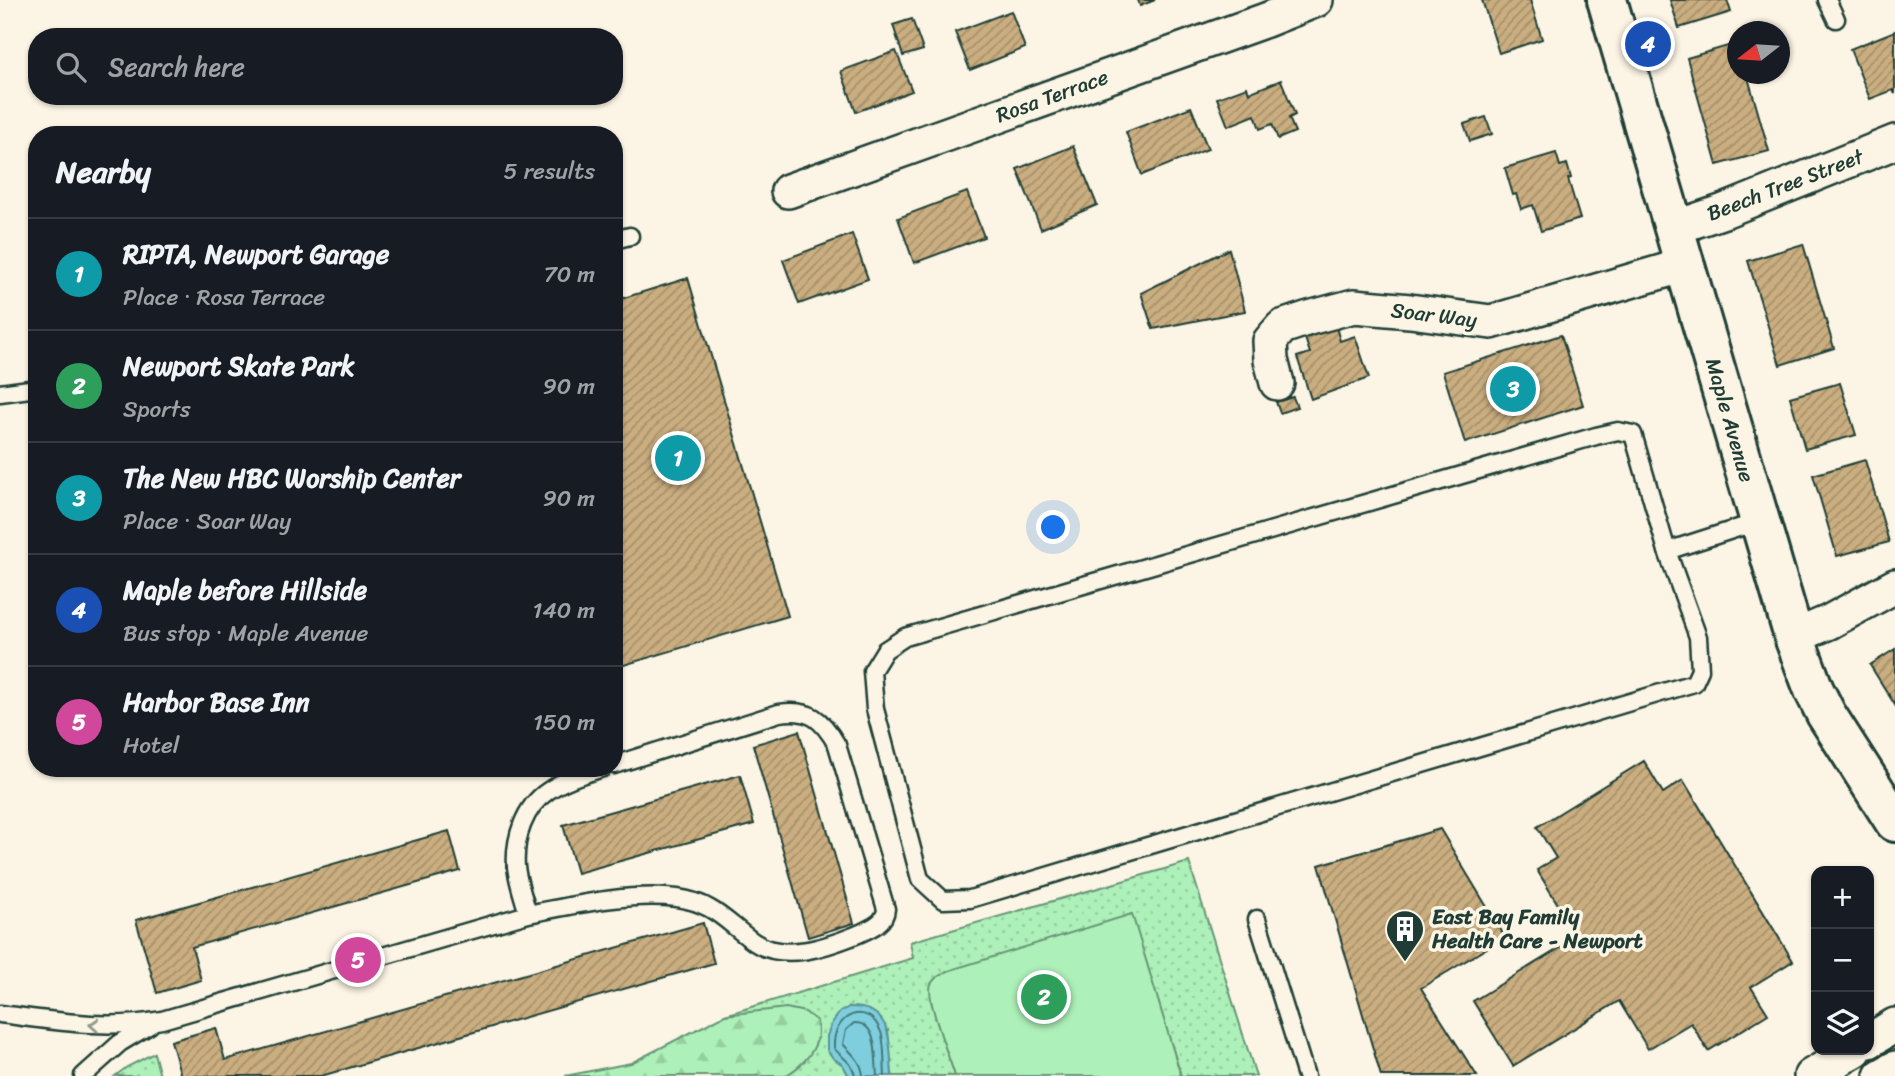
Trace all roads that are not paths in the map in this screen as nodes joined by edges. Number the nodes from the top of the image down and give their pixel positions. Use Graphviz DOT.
graph roads {
  1 [pos="1316,0"];
  2 [pos="1607,0"];
  3 [pos="1827,0"];
  4 [pos="1836,19"];
  5 [pos="1895,142"];
  6 [pos="788,191"];
  7 [pos="1674,228"];
  8 [pos="1685,265"];
  9 [pos="1277,383"];
  10 [pos="28,389"];
  11 [pos="0,393"];
  12 [pos="1760,521"];
  13 [pos="1667,551"];
  14 [pos="1895,586"];
  15 [pos="1794,637"];
  16 [pos="623,762"];
  17 [pos="577,777"];
  18 [pos="1895,822"];
  19 [pos="528,914"];
  20 [pos="1257,919"];
  21 [pos="0,1014"];
  22 [pos="162,1020"];
  23 [pos="1895,1025"];
  24 [pos="1874,1038"];
  25 [pos="1847,1055"];
  26 [pos="1895,1068"];
  27 [pos="83,1076"];
  28 [pos="1306,1076"];
  29 [pos="1811,1076"];
  30 [pos="1881,1076"];
  1 -- 6 [label="street, Rosa Terrace"];
  2 -- 7 [label="street, Maple Avenue"];
  3 -- 4 [label="lane"];
  5 -- 7 [label="street, Beech Tree Street"];
  7 -- 8 [label="street, Maple Avenue"];
  8 -- 9 [label="street, Soar Way"];
  8 -- 12 [label="street, Maple Avenue"];
  10 -- 11 [label="lane"];
  12 -- 13 [label="lane"];
  12 -- 15 [label="street, Maple Avenue"];
  13 -- 13 [label="lane"];
  14 -- 15 [label="street"];
  15 -- 18 [label="street, Maple Avenue"];
  16 -- 19 [label="lane"];
  17 -- 19 [label="lane"];
  19 -- 22 [label="lane"];
  20 -- 28 [label="lane"];
  22 -- 21 [label="lane, one-way"];
  22 -- 27 [label="lane"];
  23 -- 24 [label="street"];
  25 -- 29 [label="street"];
  26 -- 30 [label="street"];
}
